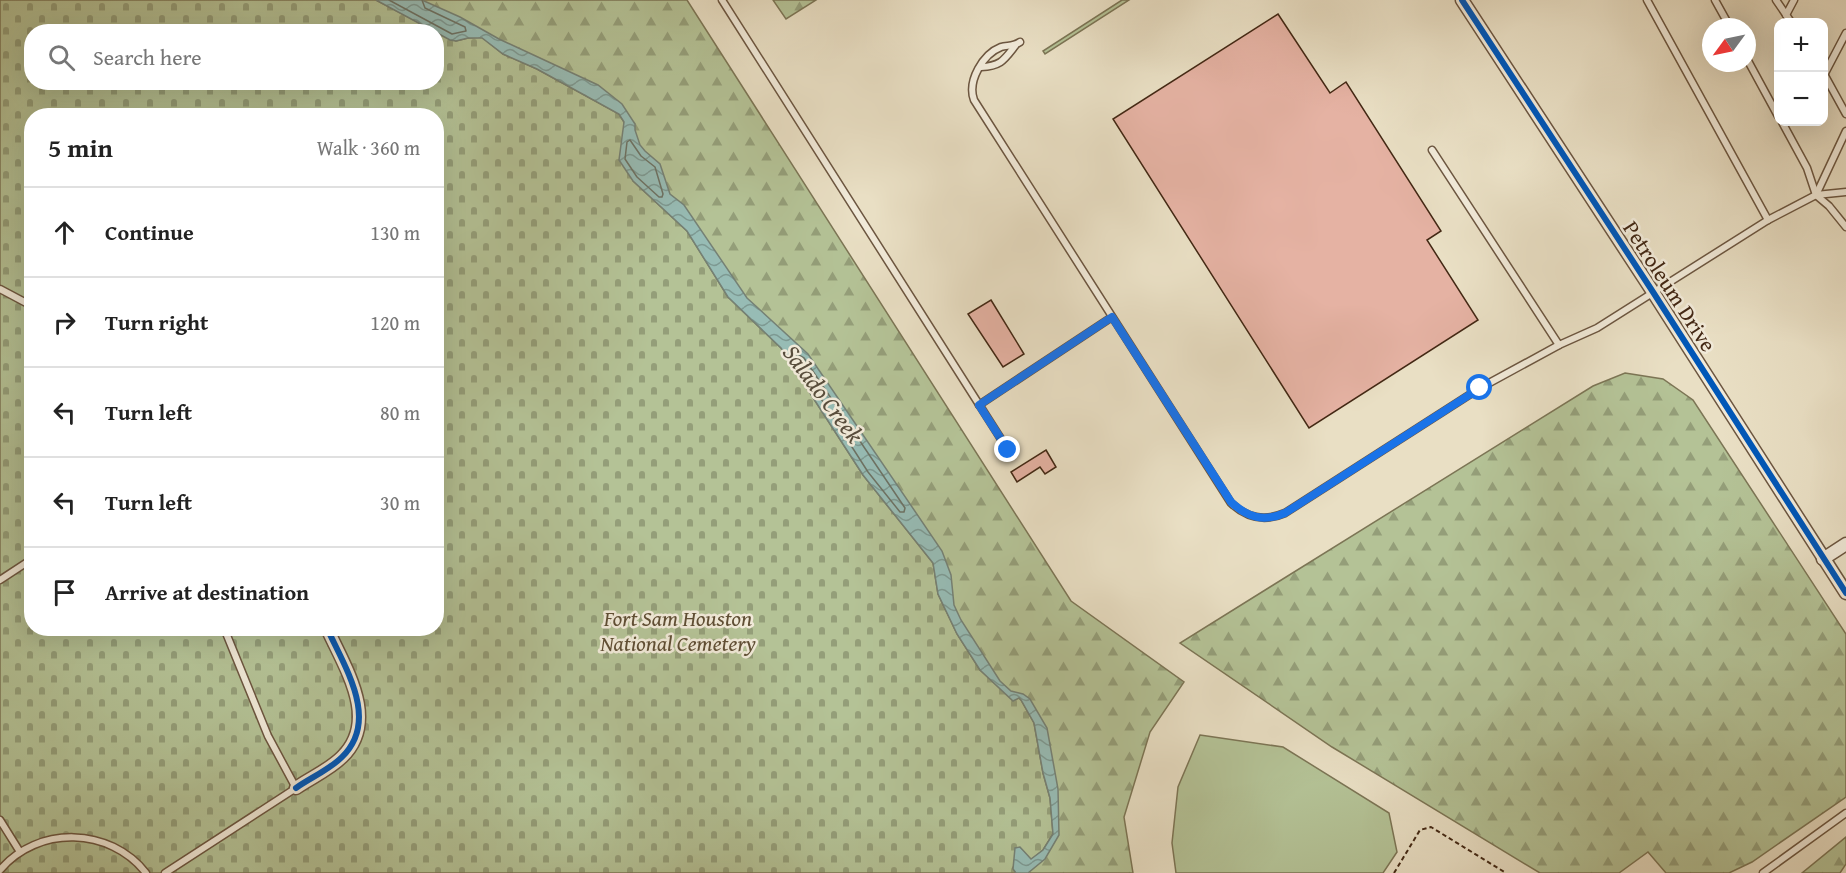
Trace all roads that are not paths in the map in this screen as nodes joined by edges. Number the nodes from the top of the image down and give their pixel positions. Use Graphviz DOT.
graph roads {
  1 [pos="722,0"];
  2 [pos="1462,0"];
  3 [pos="1647,0"];
  4 [pos="1715,0"];
  5 [pos="1776,0"];
  6 [pos="1794,0"];
  7 [pos="1786,15"];
  8 [pos="1725,18"];
  9 [pos="1788,18"];
  10 [pos="1846,33"];
  11 [pos="981,67"];
  12 [pos="1755,72"];
  13 [pos="1825,72"];
  14 [pos="1828,81"];
  15 [pos="1774,107"];
  16 [pos="1846,114"];
  17 [pos="1784,126"];
  18 [pos="1846,131"];
  19 [pos="1432,150"];
  20 [pos="1846,192"];
  21 [pos="1816,195"];
  22 [pos="1768,219"];
  23 [pos="1846,227"];
  24 [pos="0,290"];
  25 [pos="1653,292"];
  26 [pos="24,302"];
  27 [pos="1112,317"];
  28 [pos="1559,345"];
  29 [pos="979,405"];
  30 [pos="1008,450"];
  31 [pos="1846,544"];
  32 [pos="1823,559"];
  33 [pos="24,564"];
  34 [pos="0,580"];
  35 [pos="1846,593"];
  36 [pos="227,636"];
  37 [pos="331,636"];
  38 [pos="296,788"];
  39 [pos="1846,813"];
  40 [pos="0,820"];
  41 [pos="20,852"];
  42 [pos="0,870"];
  43 [pos="146,873"];
  44 [pos="165,873"];
  45 [pos="1762,873"];
  1 -- 29 [label="lane"];
  2 -- 25 [label="street, Petroleum Drive"];
  3 -- 22 [label="lane"];
  4 -- 8 [label="lane"];
  5 -- 7 [label="lane"];
  6 -- 7 [label="lane"];
  7 -- 9 [label="lane"];
  10 -- 13 [label="lane"];
  11 -- 11 [label="lane"];
  11 -- 27 [label="lane"];
  12 -- 15 [label="lane"];
  14 -- 16 [label="lane"];
  17 -- 21 [label="lane"];
  18 -- 21 [label="lane"];
  19 -- 28 [label="lane"];
  20 -- 21 [label="lane"];
  21 -- 22 [label="lane"];
  21 -- 23 [label="lane"];
  22 -- 25 [label="lane"];
  24 -- 26 [label="lane"];
  25 -- 28 [label="lane"];
  25 -- 32 [label="street, Petroleum Drive"];
  27 -- 28 [label="lane"];
  27 -- 29 [label="lane"];
  29 -- 30 [label="lane"];
  31 -- 32 [label="street"];
  32 -- 35 [label="street, Petroleum Drive"];
  33 -- 34 [label="lane"];
  36 -- 38 [label="lane"];
  37 -- 38 [label="street"];
  38 -- 44 [label="lane"];
  39 -- 45 [label="lane"];
  40 -- 41 [label="lane"];
  41 -- 42 [label="lane"];
  41 -- 43 [label="lane"];
}
